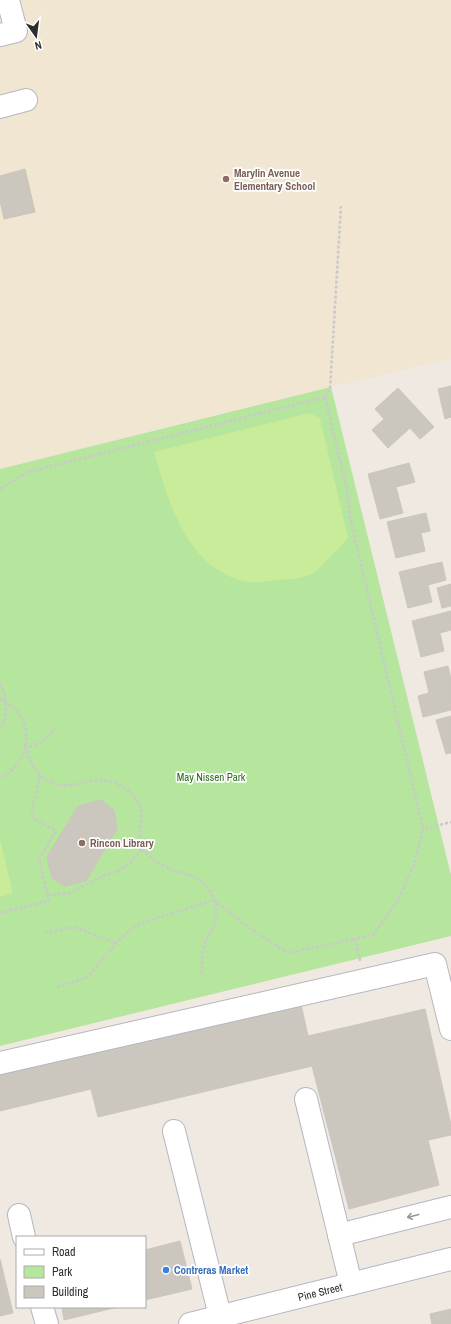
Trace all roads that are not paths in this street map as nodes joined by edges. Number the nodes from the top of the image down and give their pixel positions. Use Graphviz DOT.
graph roads {
  1 [pos="8,0"];
  2 [pos="0,35"];
  3 [pos="26,100"];
  4 [pos="0,107"];
  5 [pos="451,1029"];
  6 [pos="0,1063"];
  7 [pos="306,1099"];
  8 [pos="174,1131"];
  9 [pos="451,1207"];
  10 [pos="19,1215"];
  11 [pos="339,1235"];
  12 [pos="24,1236"];
  13 [pos="451,1259"];
  14 [pos="351,1284"];
  15 [pos="42,1308"];
  16 [pos="220,1316"];
  17 [pos="47,1324"];
  18 [pos="190,1324"];
  1 -- 2 [label="street"];
  3 -- 4 [label="street"];
  5 -- 6 [label="street"];
  7 -- 11 [label="street"];
  8 -- 16 [label="street"];
  9 -- 11 [label="street, one-way"];
  10 -- 12 [label="street"];
  11 -- 14 [label="street"];
  13 -- 14 [label="street, Pine Street"];
  14 -- 16 [label="street, Pine Street"];
  15 -- 17 [label="street"];
  16 -- 18 [label="street, Pine Street"];
}
